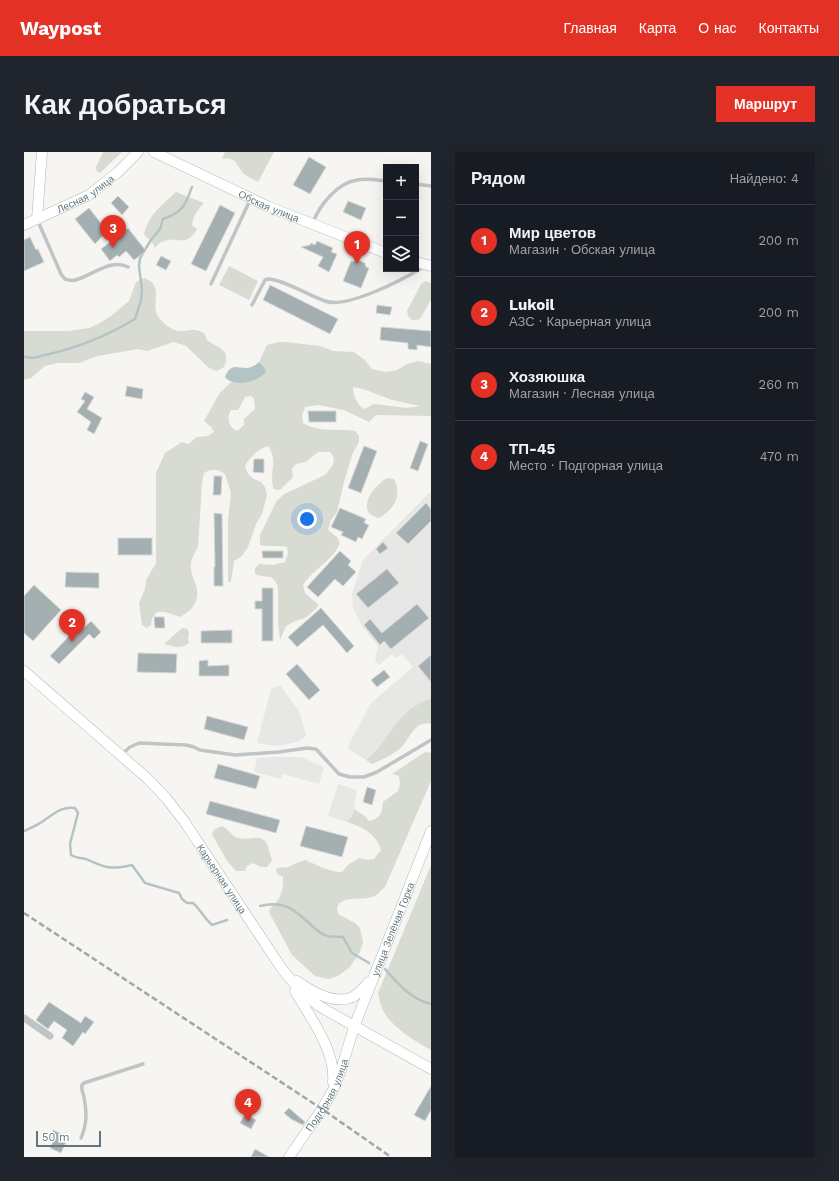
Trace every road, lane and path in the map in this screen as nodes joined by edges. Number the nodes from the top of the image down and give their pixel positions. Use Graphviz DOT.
graph roads {
  1 [pos="36,152"];
  2 [pos="42,152"];
  3 [pos="138,152"];
  4 [pos="154,152"];
  5 [pos="383,181"];
  6 [pos="419,184"];
  7 [pos="431,186"];
  8 [pos="251,198"];
  9 [pos="37,219"];
  10 [pos="312,224"];
  11 [pos="24,225"];
  12 [pos="383,252"];
  13 [pos="419,266"];
  14 [pos="431,266"];
  15 [pos="128,267"];
  16 [pos="410,272"];
  17 [pos="211,284"];
  18 [pos="252,305"];
  19 [pos="24,670"];
  20 [pos="431,740"];
  21 [pos="121,755"];
  22 [pos="431,831"];
  23 [pos="282,969"];
  24 [pos="373,978"];
  25 [pos="24,1018"];
  26 [pos="354,1027"];
  27 [pos="50,1036"];
  28 [pos="143,1064"];
  29 [pos="431,1069"];
  30 [pos="333,1090"];
  31 [pos="81,1138"];
  32 [pos="289,1157"];
  1 -- 2 [label="lane"];
  2 -- 9 [label="street"];
  3 -- 9 [label="street, Лесная улица"];
  4 -- 8 [label="street, Обская улица"];
  5 -- 10 [label="lane"];
  6 -- 7 [label="lane"];
  8 -- 10 [label="street, Обская улица"];
  8 -- 17 [label="lane"];
  9 -- 11 [label="street, Лесная улица"];
  9 -- 15 [label="lane"];
  10 -- 12 [label="street, Обская улица"];
  13 -- 14 [label="street"];
  16 -- 18 [label="lane"];
  19 -- 21 [label="street, Карьерная улица"];
  20 -- 21 [label="lane"];
  21 -- 23 [label="street, Карьерная улица"];
  22 -- 24 [label="street, улица Зелёная Горка"];
  23 -- 24 [label="street"];
  23 -- 26 [label="street, Карьерная улица"];
  23 -- 30 [label="street"];
  24 -- 26 [label="street, улица Зелёная Горка"];
  25 -- 27 [label="street"];
  26 -- 29 [label="street, Карьерная улица"];
  26 -- 30 [label="street, Подгорная улица"];
  28 -- 31 [label="lane"];
  30 -- 32 [label="street, Подгорная улица"];
}
